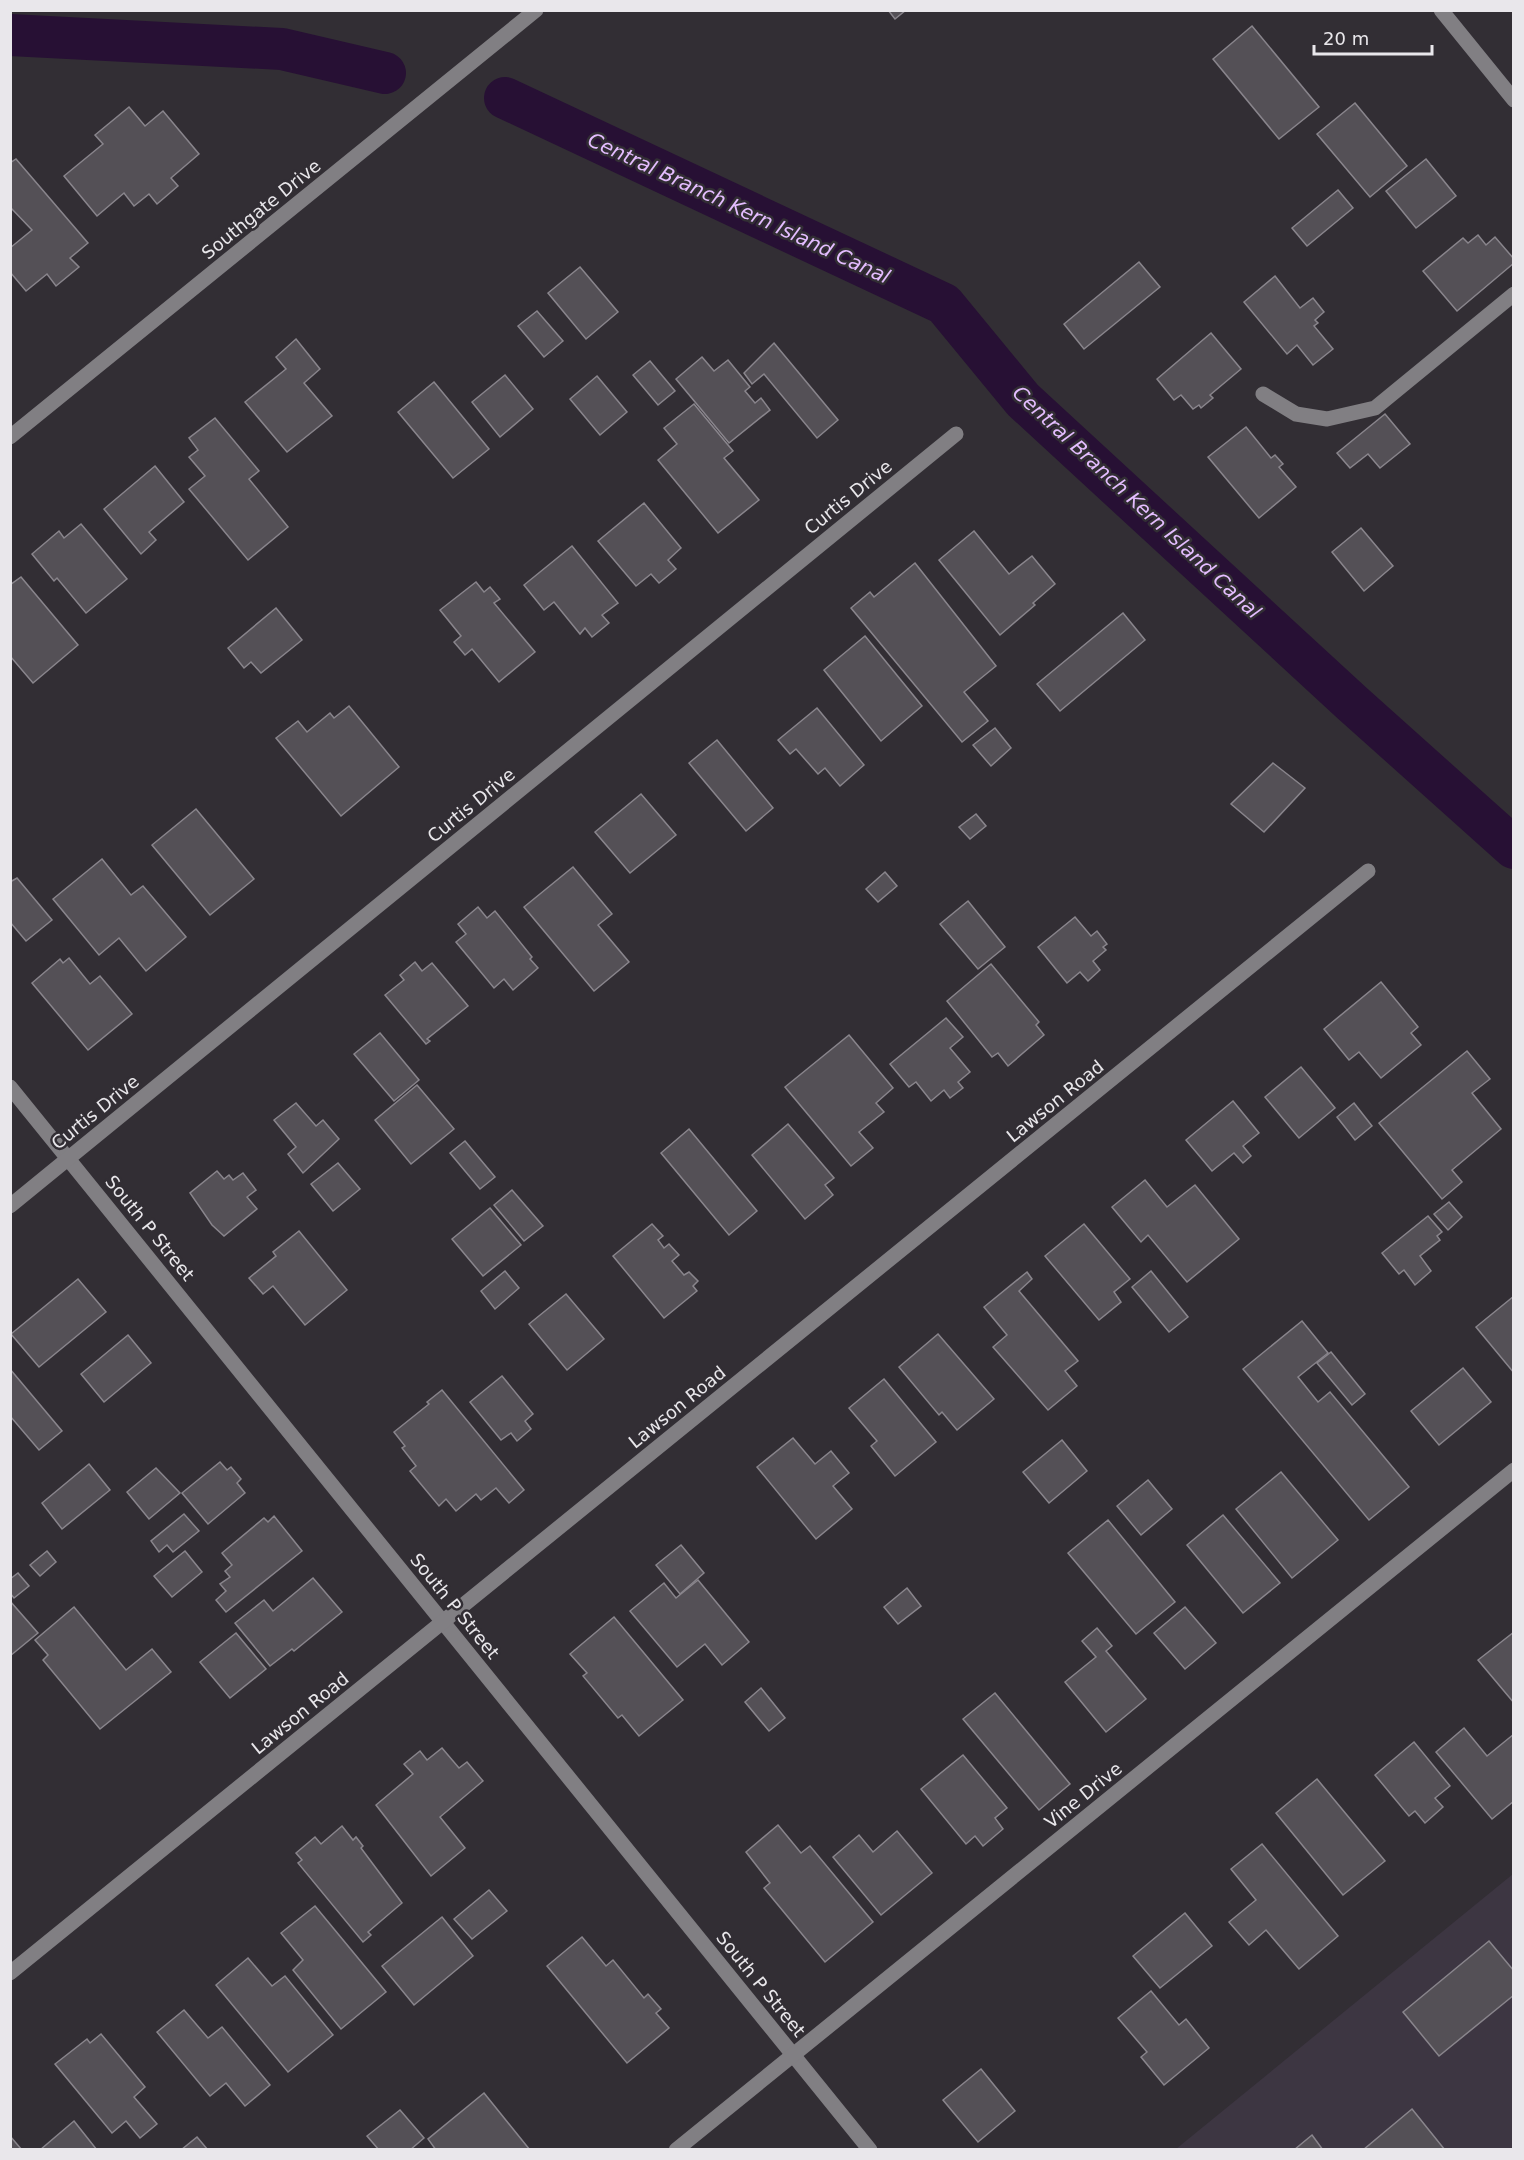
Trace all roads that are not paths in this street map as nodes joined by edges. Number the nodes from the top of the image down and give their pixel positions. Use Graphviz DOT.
graph roads {
  1 [pos="536,10"];
  2 [pos="1441,10"];
  3 [pos="1514,100"];
  4 [pos="1514,294"];
  5 [pos="1263,394"];
  6 [pos="956,434"];
  7 [pos="10,437"];
  8 [pos="1368,871"];
  9 [pos="10,1087"];
  10 [pos="68,1159"];
  11 [pos="10,1206"];
  12 [pos="1514,1470"];
  13 [pos="443,1622"];
  14 [pos="10,1973"];
  15 [pos="793,2055"];
  16 [pos="676,2150"];
  17 [pos="870,2150"];
  1 -- 7 [label="street, Southgate Drive"];
  2 -- 3 [label="street"];
  4 -- 5 [label="street"];
  6 -- 10 [label="street, Curtis Drive"];
  8 -- 13 [label="street, Lawson Road"];
  9 -- 10 [label="street, South P Street"];
  10 -- 11 [label="street, Curtis Drive"];
  10 -- 13 [label="street, South P Street"];
  12 -- 15 [label="street, Vine Drive"];
  13 -- 14 [label="street, Lawson Road"];
  13 -- 15 [label="street, South P Street"];
  15 -- 16 [label="street, Vine Drive"];
  15 -- 17 [label="street, South P Street"];
}
